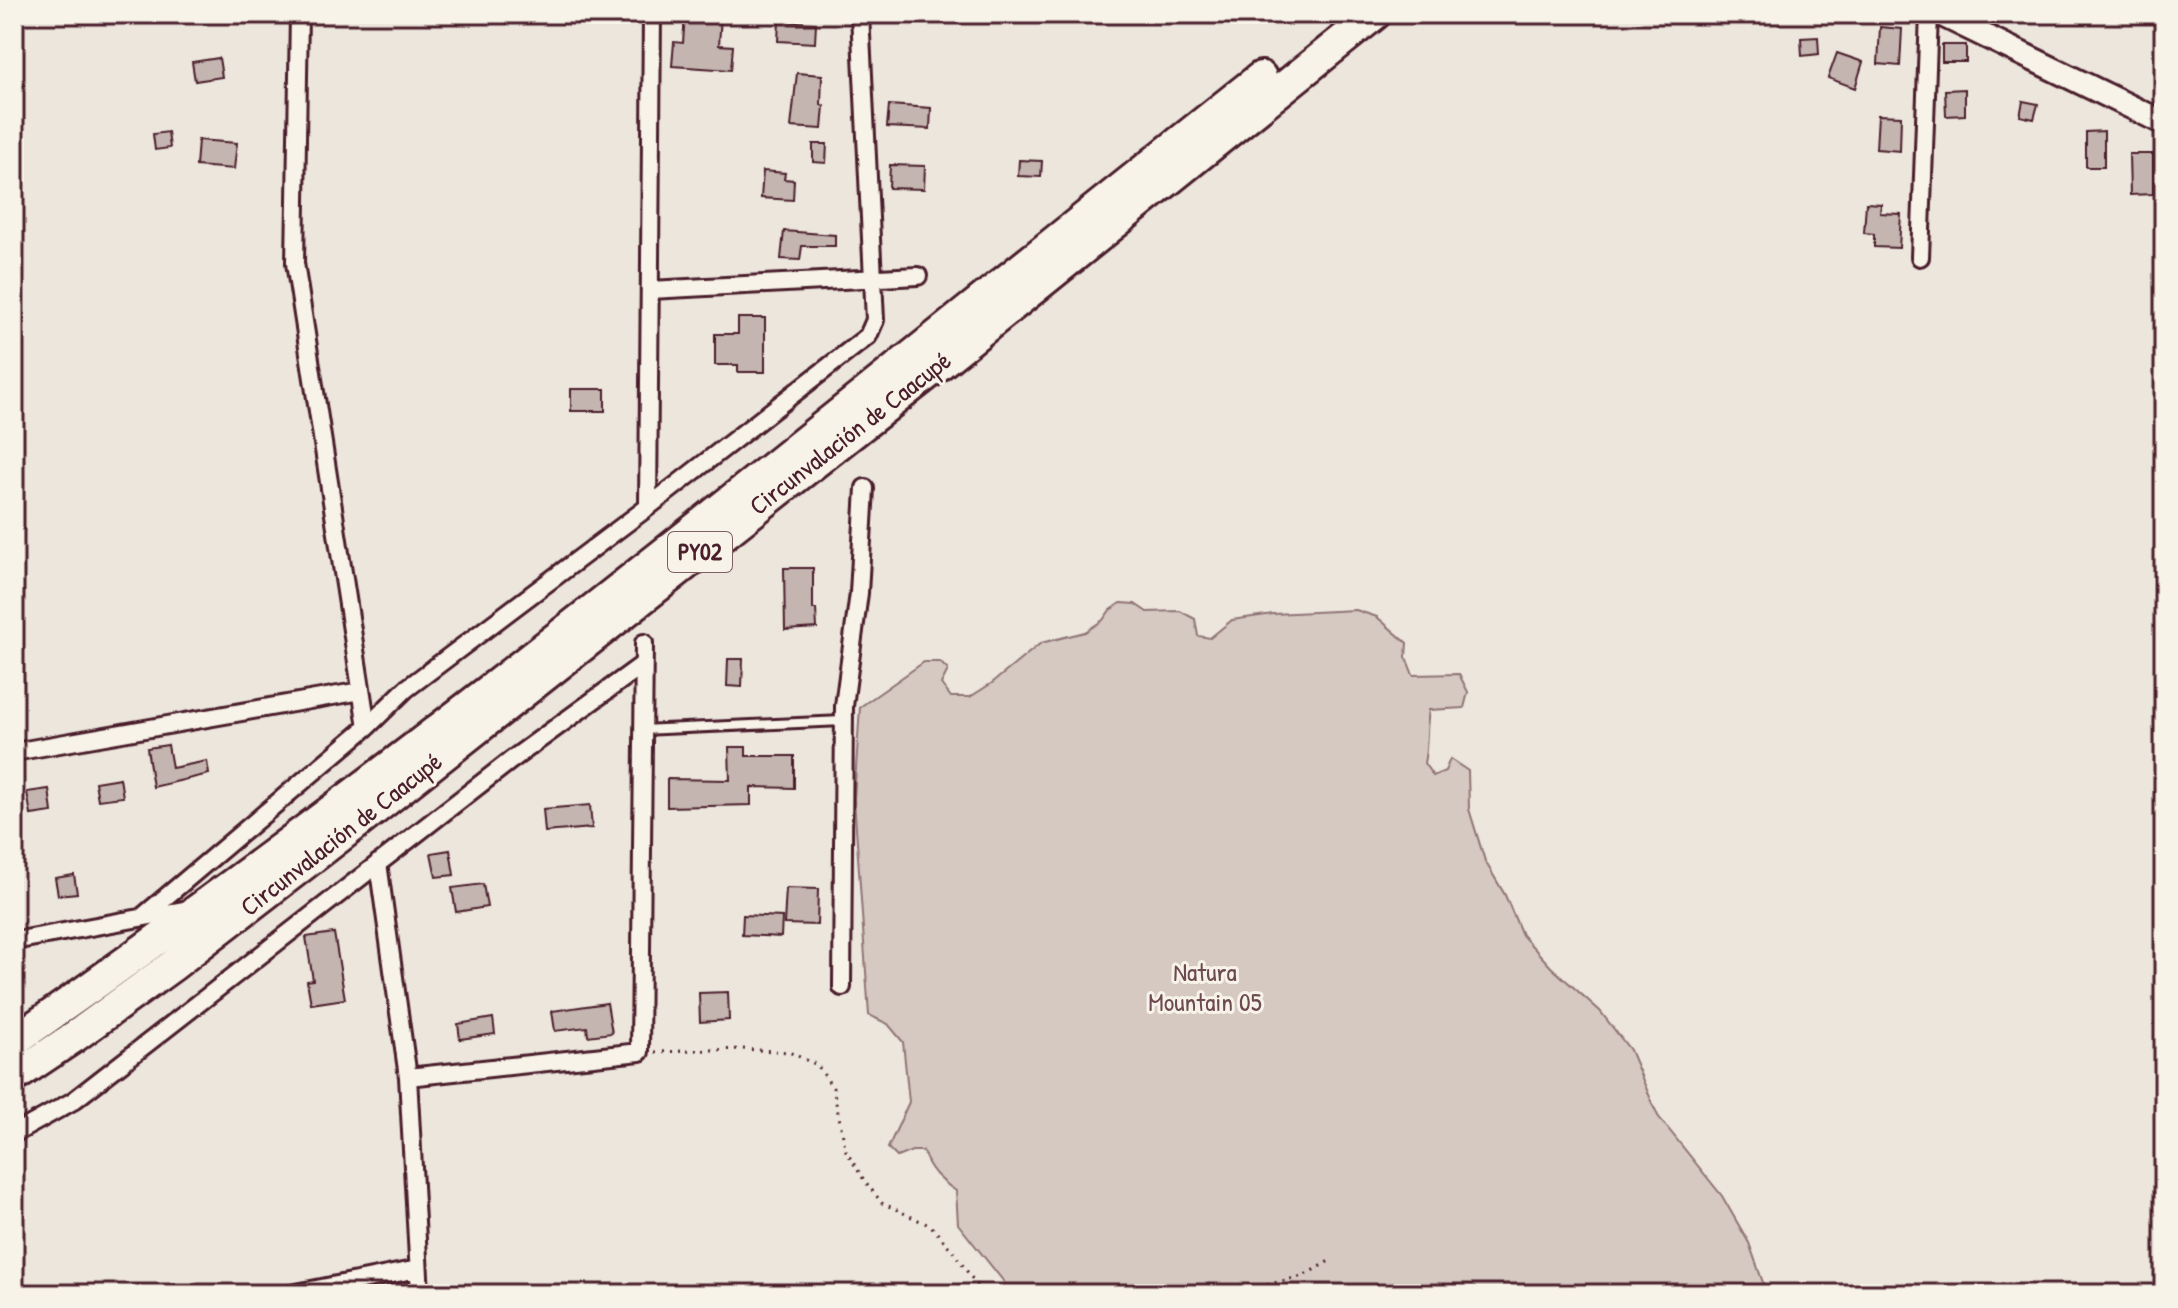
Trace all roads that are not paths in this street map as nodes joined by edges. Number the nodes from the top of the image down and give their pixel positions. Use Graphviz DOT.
graph roads {
  1 [pos="299,14"];
  2 [pos="652,14"];
  3 [pos="860,14"];
  4 [pos="1341,14"];
  5 [pos="1375,14"];
  6 [pos="1929,14"];
  7 [pos="1940,14"];
  8 [pos="2164,123"];
  9 [pos="1920,257"];
  10 [pos="918,276"];
  11 [pos="871,279"];
  12 [pos="650,290"];
  13 [pos="865,488"];
  14 [pos="648,507"];
  15 [pos="644,643"];
  16 [pos="642,665"];
  17 [pos="361,691"];
  18 [pos="844,721"];
  19 [pos="367,727"];
  20 [pos="641,730"];
  21 [pos="14,752"];
  22 [pos="378,863"];
  23 [pos="205,906"];
  24 [pos="142,917"];
  25 [pos="14,941"];
  26 [pos="842,987"];
  27 [pos="14,1041"];
  28 [pos="14,1077"];
  29 [pos="408,1077"];
  30 [pos="14,1134"];
  31 [pos="418,1269"];
  32 [pos="291,1294"];
  33 [pos="420,1294"];
  1 -- 17 [label="street"];
  2 -- 12 [label="street"];
  3 -- 11 [label="street"];
  4 -- 23 [label="highway, Circunvalación de Caacupé / PY02"];
  5 -- 28 [label="highway, Circunvalación de Caacupé / PY02"];
  6 -- 9 [label="street"];
  7 -- 8 [label="street"];
  10 -- 11 [label="street"];
  11 -- 12 [label="street"];
  11 -- 14 [label="street"];
  12 -- 14 [label="street"];
  13 -- 18 [label="street"];
  14 -- 19 [label="street"];
  15 -- 16 [label="street"];
  16 -- 20 [label="street"];
  16 -- 22 [label="street"];
  17 -- 19 [label="street"];
  17 -- 21 [label="street"];
  18 -- 20 [label="lane"];
  18 -- 26 [label="street"];
  19 -- 24 [label="street"];
  20 -- 29 [label="street"];
  22 -- 29 [label="street"];
  22 -- 30 [label="street"];
  23 -- 24 [label="street"];
  23 -- 27 [label="highway, Circunvalación de Caacupé / PY02"];
  24 -- 25 [label="street"];
  29 -- 31 [label="street"];
  31 -- 32 [label="street"];
  31 -- 33 [label="street"];
}
